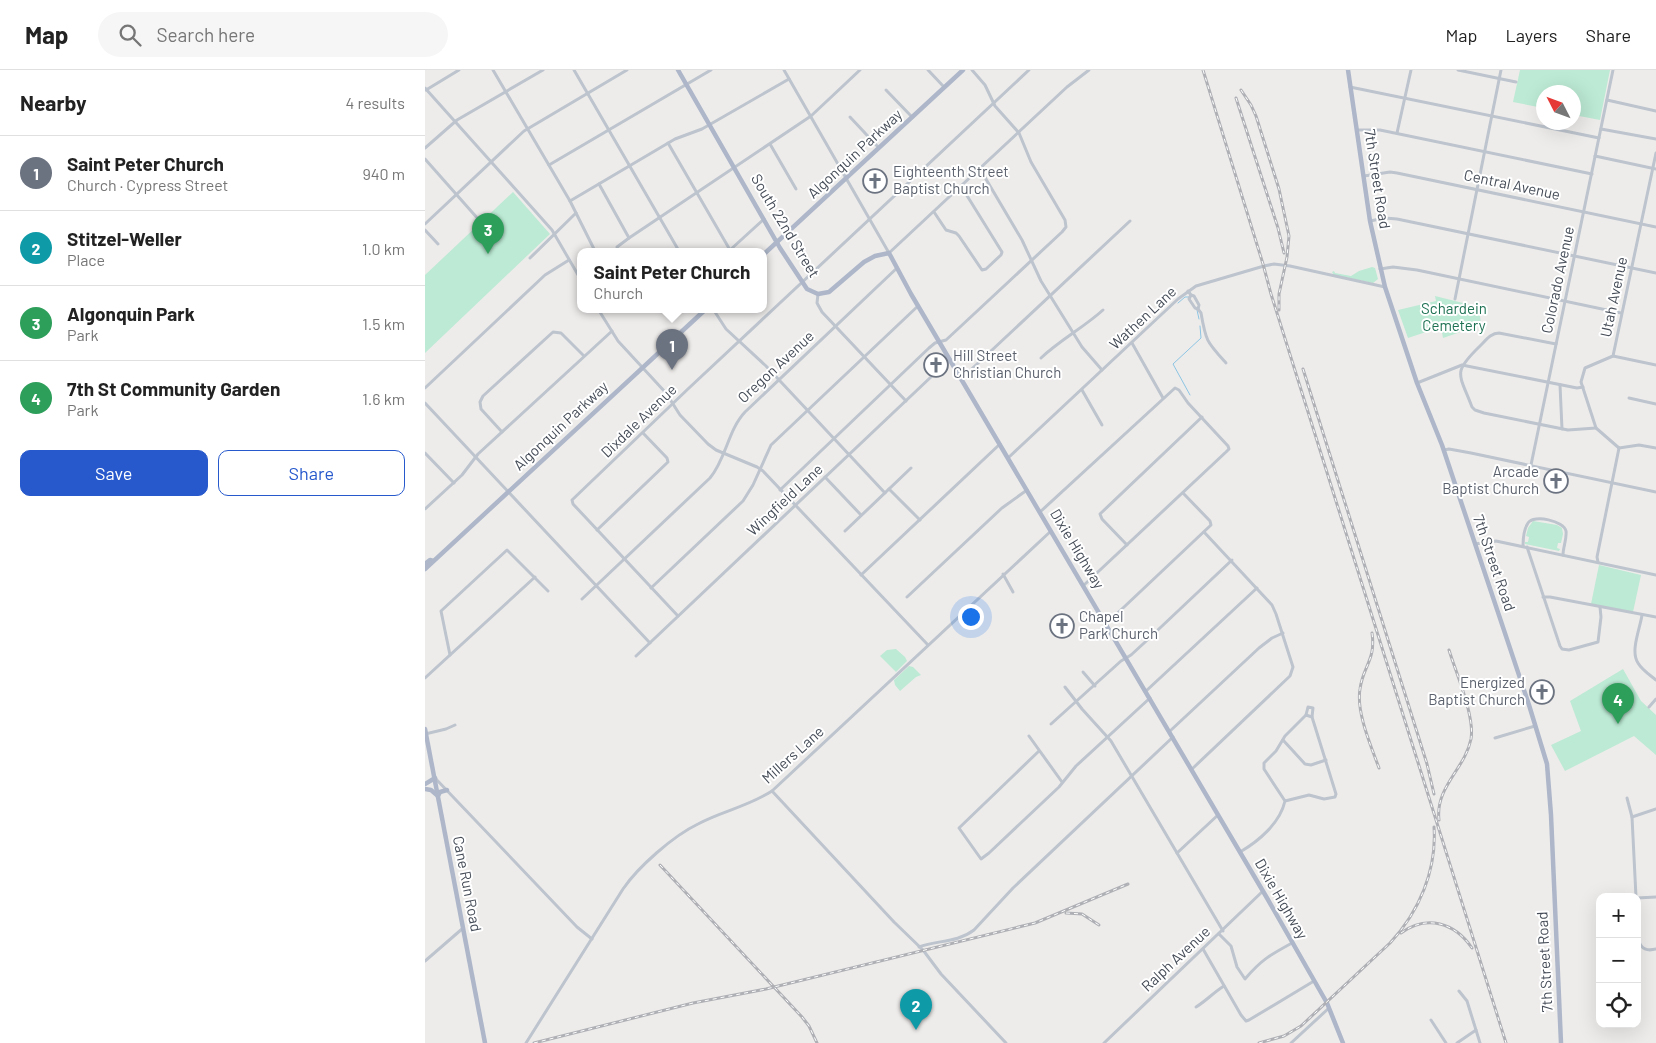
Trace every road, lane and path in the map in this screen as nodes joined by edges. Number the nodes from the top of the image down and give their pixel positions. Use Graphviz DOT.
graph roads {
  1 [pos="459,70"];
  2 [pos="493,70"];
  3 [pos="543,70"];
  4 [pos="574,70"];
  5 [pos="627,70"];
  6 [pos="678,70"];
  7 [pos="711,70"];
  8 [pos="784,70"];
  9 [pos="860,70"];
  10 [pos="928,70"];
  11 [pos="963,70"];
  12 [pos="972,70"];
  13 [pos="1029,70"];
  14 [pos="1089,70"];
  15 [pos="1348,70"];
  16 [pos="1411,70"];
  17 [pos="1458,70"];
  18 [pos="1501,70"];
  19 [pos="1613,70"];
  20 [pos="789,79"];
  21 [pos="1499,79"];
  22 [pos="1516,82"];
  23 [pos="686,84"];
  24 [pos="944,87"];
  25 [pos="1350,87"];
  26 [pos="425,90"];
  27 [pos="886,90"];
  28 [pos="506,92"];
  29 [pos="587,93"];
  30 [pos="1405,98"];
  31 [pos="1607,100"];
  32 [pos="993,103"];
  33 [pos="1656,111"];
  34 [pos="811,116"];
  35 [pos="1492,116"];
  36 [pos="850,117"];
  37 [pos="912,117"];
  38 [pos="455,122"];
  39 [pos="710,125"];
  40 [pos="527,128"];
  41 [pos="1601,129"];
  42 [pos="609,130"];
  43 [pos="1357,130"];
  44 [pos="1019,133"];
  45 [pos="1397,133"];
  46 [pos="1599,138"];
  47 [pos="1656,139"];
  48 [pos="668,143"];
  49 [pos="770,144"];
  50 [pos="425,148"];
  51 [pos="879,148"];
  52 [pos="1484,151"];
  53 [pos="1656,153"];
  54 [pos="1595,156"];
  55 [pos="425,159"];
  56 [pos="491,162"];
  57 [pos="549,165"];
  58 [pos="630,166"];
  59 [pos="735,168"];
  60 [pos="980,169"];
  61 [pos="1655,169"];
  62 [pos="1592,174"];
  63 [pos="1364,176"];
  64 [pos="847,178"];
  65 [pos="599,184"];
  66 [pos="961,186"];
  67 [pos="796,189"];
  68 [pos="1476,189"];
  69 [pos="696,193"];
  70 [pos="456,194"];
  71 [pos="570,202"];
  72 [pos="934,212"];
  73 [pos="1584,212"];
  74 [pos="575,213"];
  75 [pos="659,218"];
  76 [pos="765,219"];
  77 [pos="871,219"];
  78 [pos="479,220"];
  79 [pos="1370,221"];
  80 [pos="1130,222"];
  81 [pos="425,224"];
  82 [pos="1641,224"];
  83 [pos="1656,227"];
  84 [pos="425,230"];
  85 [pos="554,233"];
  86 [pos="1467,234"];
  87 [pos="629,238"];
  88 [pos="777,242"];
  89 [pos="438,244"];
  90 [pos="593,248"];
  91 [pos="618,248"];
  92 [pos="677,248"];
  93 [pos="728,248"];
  94 [pos="733,248"];
  95 [pos="767,251"];
  96 [pos="889,253"];
  97 [pos="1575,256"];
  98 [pos="530,258"];
  99 [pos="569,260"];
  100 [pos="1032,260"];
  101 [pos="897,268"];
  102 [pos="1632,268"];
  103 [pos="1380,269"];
  104 [pos="577,273"];
  105 [pos="1656,273"];
  106 [pos="1459,278"];
  107 [pos="802,282"];
  108 [pos="1385,287"];
  109 [pos="1189,293"];
  110 [pos="818,294"];
  111 [pos="1051,296"];
  112 [pos="1455,299"];
  113 [pos="1565,301"];
  114 [pos="919,306"];
  115 [pos="1103,310"];
  116 [pos="600,313"];
  117 [pos="702,313"];
  118 [pos="715,313"];
  119 [pos="1621,313"];
  120 [pos="835,326"];
  121 [pos="611,331"];
  122 [pos="1073,334"];
  123 [pos="739,341"];
  124 [pos="940,342"];
  125 [pos="1131,343"];
  126 [pos="1556,344"];
  127 [pos="584,356"];
  128 [pos="1613,356"];
  129 [pos="865,357"];
  130 [pos="1041,358"];
  131 [pos="950,360"];
  132 [pos="1227,363"];
  133 [pos="1462,365"];
  134 [pos="1656,365"];
  135 [pos="643,367"];
  136 [pos="1102,370"];
  137 [pos="779,379"];
  138 [pos="961,379"];
  139 [pos="1417,383"];
  140 [pos="1548,383"];
  141 [pos="891,385"];
  142 [pos="1560,385"];
  143 [pos="1583,387"];
  144 [pos="425,388"];
  145 [pos="1082,390"];
  146 [pos="1163,398"];
  147 [pos="1629,398"];
  148 [pos="906,401"];
  149 [pos="425,403"];
  150 [pos="673,404"];
  151 [pos="1656,404"];
  152 [pos="808,411"];
  153 [pos="1201,417"];
  154 [pos="1539,424"];
  155 [pos="1102,425"];
  156 [pos="1596,428"];
  157 [pos="1562,429"];
  158 [pos="502,432"];
  159 [pos="643,433"];
  160 [pos="834,438"];
  161 [pos="1000,444"];
  162 [pos="1619,448"];
  163 [pos="1656,448"];
  164 [pos="1443,450"];
  165 [pos="425,452"];
  166 [pos="724,453"];
  167 [pos="849,455"];
  168 [pos="476,458"];
  169 [pos="1008,458"];
  170 [pos="1531,466"];
  171 [pos="911,468"];
  172 [pos="760,469"];
  173 [pos="825,477"];
  174 [pos="454,483"];
  175 [pos="1613,484"];
  176 [pos="889,489"];
  177 [pos="780,490"];
  178 [pos="1028,490"];
  179 [pos="508,492"];
  180 [pos="1656,492"];
  181 [pos="885,493"];
  182 [pos="1183,493"];
  183 [pos="795,506"];
  184 [pos="425,509"];
  185 [pos="1040,512"];
  186 [pos="861,515"];
  187 [pos="919,520"];
  188 [pos="597,530"];
  189 [pos="845,530"];
  190 [pos="1051,530"];
  191 [pos="1205,532"];
  192 [pos="1475,544"];
  193 [pos="1127,545"];
  194 [pos="1525,547"];
  195 [pos="1563,555"];
  196 [pos="433,560"];
  197 [pos="625,560"];
  198 [pos="1232,560"];
  199 [pos="1598,562"];
  200 [pos="425,564"];
  201 [pos="425,569"];
  202 [pos="1003,574"];
  203 [pos="861,575"];
  204 [pos="1656,575"];
  205 [pos="535,577"];
  206 [pos="1084,585"];
  207 [pos="597,586"];
  208 [pos="651,588"];
  209 [pos="1257,588"];
  210 [pos="548,591"];
  211 [pos="1013,592"];
  212 [pos="907,597"];
  213 [pos="1543,597"];
  214 [pos="582,599"];
  215 [pos="1600,607"];
  216 [pos="1642,615"];
  217 [pos="678,616"];
  218 [pos="1656,618"];
  219 [pos="1106,624"];
  220 [pos="1283,634"];
  221 [pos="650,643"];
  222 [pos="927,646"];
  223 [pos="450,656"];
  224 [pos="636,656"];
  225 [pos="1126,658"];
  226 [pos="1083,672"];
  227 [pos="425,678"];
  228 [pos="1656,680"];
  229 [pos="1095,686"];
  230 [pos="1065,687"];
  231 [pos="1146,691"];
  232 [pos="1149,698"];
  233 [pos="1656,699"];
  234 [pos="1077,702"];
  235 [pos="1649,707"];
  236 [pos="1306,715"];
  237 [pos="1312,717"];
  238 [pos="1051,724"];
  239 [pos="455,725"];
  240 [pos="1536,725"];
  241 [pos="1170,731"];
  242 [pos="425,732"];
  243 [pos="1029,736"];
  244 [pos="1108,736"];
  245 [pos="1173,737"];
  246 [pos="1495,738"];
  247 [pos="1283,740"];
  248 [pos="1039,751"];
  249 [pos="1326,760"];
  250 [pos="1191,769"];
  251 [pos="1132,776"];
  252 [pos="435,778"];
  253 [pos="1062,782"];
  254 [pos="425,784"];
  255 [pos="425,789"];
  256 [pos="447,790"];
  257 [pos="772,791"];
  258 [pos="438,796"];
  259 [pos="1627,798"];
  260 [pos="1285,801"];
  261 [pos="1656,809"];
  262 [pos="1218,814"];
  263 [pos="1632,817"];
  264 [pos="1240,852"];
  265 [pos="1177,853"];
  266 [pos="1263,891"];
  267 [pos="1636,893"];
  268 [pos="1641,897"];
  269 [pos="1656,897"];
  270 [pos="462,929"];
  271 [pos="1223,930"];
  272 [pos="1219,934"];
  273 [pos="1638,938"];
  274 [pos="592,939"];
  275 [pos="1292,943"];
  276 [pos="919,947"];
  277 [pos="1203,948"];
  278 [pos="1656,949"];
  279 [pos="425,961"];
  280 [pos="1314,981"];
  281 [pos="1224,986"];
  282 [pos="1459,991"];
  283 [pos="1196,1007"];
  284 [pos="1329,1008"];
  285 [pos="1431,1020"];
  286 [pos="1476,1030"];
  287 [pos="485,1043"];
  288 [pos="526,1043"];
  289 [pos="1006,1043"];
  290 [pos="1104,1043"];
  291 [pos="1291,1043"];
  292 [pos="1343,1043"];
  293 [pos="1446,1043"];
  294 [pos="1457,1043"];
  295 [pos="1480,1043"];
  296 [pos="1561,1043"];
  1 -- 26 [label="street"];
  2 -- 28 [label="street"];
  3 -- 28 [label="street"];
  4 -- 29 [label="street"];
  5 -- 29 [label="street"];
  6 -- 23 [label="main road, South 22nd Street"];
  7 -- 23 [label="street"];
  8 -- 20 [label="street, Dixie Highway"];
  9 -- 34 [label="street"];
  10 -- 24 [label="street"];
  11 -- 24 [label="main road, Algonquin Parkway"];
  12 -- 32 [label="street"];
  13 -- 32 [label="street, Dixdale Avenue"];
  14 -- 44 [label="street"];
  15 -- 25 [label="main road, 7th Street Road"];
  16 -- 30 [label="street"];
  17 -- 21 [label="street"];
  18 -- 21 [label="street"];
  19 -- 31 [label="street, Colorado Avenue"];
  20 -- 34 [label="street, Dixie Highway"];
  20 -- 39 [label="street"];
  21 -- 22 [label="street"];
  21 -- 35 [label="street"];
  23 -- 39 [label="main road, South 22nd Street"];
  23 -- 42 [label="street"];
  24 -- 37 [label="main road, Algonquin Parkway"];
  25 -- 30 [label="street"];
  25 -- 43 [label="main road, 7th Street Road"];
  26 -- 38 [label="street"];
  27 -- 37 [label="street"];
  28 -- 38 [label="street"];
  28 -- 40 [label="street"];
  29 -- 40 [label="street"];
  29 -- 42 [label="street"];
  30 -- 35 [label="street"];
  30 -- 45 [label="street"];
  31 -- 33 [label="street"];
  31 -- 41 [label="street, Colorado Avenue"];
  32 -- 44 [label="street"];
  32 -- 77 [label="street, Dixdale Avenue"];
  34 -- 49 [label="street"];
  34 -- 64 [label="street, Dixie Highway"];
  35 -- 46 [label="street"];
  35 -- 52 [label="street"];
  36 -- 51 [label="street"];
  37 -- 51 [label="main road, Algonquin Parkway"];
  38 -- 50 [label="street"];
  38 -- 56 [label="street"];
  39 -- 48 [label="street"];
  39 -- 59 [label="main road, South 22nd Street"];
  40 -- 56 [label="street"];
  40 -- 57 [label="street"];
  41 -- 46 [label="street, Colorado Avenue"];
  41 -- 47 [label="street"];
  42 -- 57 [label="street"];
  42 -- 58 [label="street"];
  43 -- 45 [label="street"];
  43 -- 63 [label="main road, 7th Street Road"];
  44 -- 60 [label="street"];
  44 -- 100 [label="street"];
  45 -- 52 [label="street"];
  46 -- 54 [label="street, Colorado Avenue"];
  48 -- 58 [label="street"];
  48 -- 69 [label="street"];
  49 -- 59 [label="street"];
  49 -- 67 [label="street"];
  51 -- 64 [label="main road, Algonquin Parkway"];
  52 -- 62 [label="street"];
  52 -- 68 [label="street"];
  53 -- 61 [label="street, Utah Avenue"];
  54 -- 61 [label="street"];
  54 -- 62 [label="street, Colorado Avenue"];
  55 -- 70 [label="street"];
  56 -- 70 [label="street"];
  56 -- 85 [label="street"];
  57 -- 71 [label="street"];
  58 -- 65 [label="street"];
  58 -- 75 [label="street"];
  59 -- 69 [label="street"];
  59 -- 76 [label="main road, South 22nd Street"];
  60 -- 66 [label="street"];
  60 -- 100 [label="street"];
  61 -- 82 [label="street, Utah Avenue"];
  62 -- 73 [label="street, Colorado Avenue"];
  63 -- 68 [label="street, Central Avenue"];
  63 -- 79 [label="main road, 7th Street Road"];
  64 -- 77 [label="street, Dixie Highway"];
  64 -- 88 [label="main road, Algonquin Parkway"];
  65 -- 71 [label="street"];
  65 -- 87 [label="street"];
  66 -- 72 [label="street"];
  66 -- 72 [label="street"];
  68 -- 73 [label="street, Central Avenue"];
  68 -- 86 [label="street"];
  69 -- 75 [label="street"];
  69 -- 93 [label="street"];
  70 -- 78 [label="street"];
  70 -- 81 [label="street"];
  71 -- 74 [label="street"];
  72 -- 96 [label="street"];
  73 -- 82 [label="street, Central Avenue"];
  73 -- 97 [label="street, Colorado Avenue"];
  74 -- 85 [label="street"];
  74 -- 90 [label="street"];
  75 -- 87 [label="street"];
  75 -- 92 [label="street"];
  76 -- 88 [label="main road, South 22nd Street"];
  76 -- 94 [label="street"];
  77 -- 96 [label="street, Dixie Highway"];
  77 -- 107 [label="street, Dixdale Avenue"];
  79 -- 86 [label="street"];
  79 -- 103 [label="main road, 7th Street Road"];
  80 -- 111 [label="street"];
  82 -- 83 [label="street, Central Avenue"];
  82 -- 102 [label="street, Utah Avenue"];
  84 -- 89 [label="street"];
  85 -- 98 [label="street"];
  85 -- 99 [label="street"];
  86 -- 97 [label="street"];
  86 -- 106 [label="street"];
  87 -- 91 [label="street"];
  88 -- 95 [label="main road, Algonquin Parkway"];
  88 -- 107 [label="main road, South 22nd Street"];
  96 -- 101 [label="main road, Dixie Highway"];
  96 -- 110 [label="main road"];
  97 -- 102 [label="street"];
  97 -- 113 [label="street, Colorado Avenue"];
  99 -- 104 [label="street"];
  99 -- 144 [label="street"];
  100 -- 111 [label="street"];
  100 -- 124 [label="street"];
  101 -- 114 [label="main road, Dixie Highway"];
  101 -- 120 [label="street, Oregon Avenue"];
  102 -- 105 [label="street"];
  102 -- 119 [label="street, Utah Avenue"];
  103 -- 106 [label="street"];
  103 -- 108 [label="main road, 7th Street Road"];
  106 -- 112 [label="street"];
  106 -- 113 [label="street"];
  107 -- 110 [label="main road, South 22nd Street"];
  107 -- 123 [label="street, Dixdale Avenue"];
  108 -- 109 [label="street, Wathen Lane"];
  108 -- 139 [label="main road, 7th Street Road"];
  109 -- 125 [label="street, Wathen Lane"];
  109 -- 132 [label="street"];
  110 -- 120 [label="street, South 22nd Street"];
  111 -- 122 [label="street"];
  111 -- 138 [label="street"];
  113 -- 119 [label="street"];
  113 -- 126 [label="street, Colorado Avenue"];
  114 -- 124 [label="main road, Dixie Highway"];
  114 -- 129 [label="street"];
  115 -- 122 [label="street"];
  116 -- 121 [label="street"];
  117 -- 135 [label="main road, Algonquin Parkway"];
  118 -- 123 [label="street"];
  119 -- 128 [label="street, Utah Avenue"];
  120 -- 129 [label="street, South 22nd Street"];
  120 -- 137 [label="street, Oregon Avenue"];
  121 -- 127 [label="street"];
  121 -- 135 [label="street"];
  122 -- 130 [label="street"];
  122 -- 136 [label="street"];
  123 -- 137 [label="street"];
  123 -- 150 [label="street, Dixdale Avenue"];
  124 -- 131 [label="main road, Dixie Highway"];
  124 -- 141 [label="street"];
  125 -- 136 [label="street, Wathen Lane"];
  125 -- 146 [label="street"];
  126 -- 133 [label="street"];
  126 -- 140 [label="street, Colorado Avenue"];
  127 -- 158 [label="street"];
  127 -- 158 [label="street"];
  128 -- 134 [label="street"];
  128 -- 143 [label="street, Utah Avenue"];
  129 -- 141 [label="street, South 22nd Street"];
  129 -- 152 [label="street"];
  131 -- 138 [label="main road, Dixie Highway"];
  131 -- 148 [label="street, Wingfield Lane"];
  133 -- 139 [label="street"];
  133 -- 140 [label="street"];
  133 -- 154 [label="street"];
  135 -- 150 [label="street"];
  135 -- 179 [label="main road, Algonquin Parkway"];
  136 -- 145 [label="street, Wathen Lane"];
  137 -- 152 [label="street"];
  137 -- 166 [label="street, Oregon Avenue"];
  138 -- 161 [label="main road, Dixie Highway"];
  139 -- 164 [label="main road, 7th Street Road"];
  140 -- 142 [label="street"];
  140 -- 154 [label="street, Colorado Avenue"];
  141 -- 148 [label="street, South 22nd Street"];
  141 -- 160 [label="street"];
  142 -- 143 [label="street"];
  142 -- 157 [label="street"];
  143 -- 156 [label="street"];
  145 -- 155 [label="street"];
  145 -- 169 [label="street, Wathen Lane"];
  146 -- 153 [label="street"];
  146 -- 185 [label="street"];
  147 -- 151 [label="street"];
  148 -- 167 [label="street, Wingfield Lane"];
  149 -- 168 [label="street"];
  150 -- 159 [label="street, Dixdale Avenue"];
  150 -- 166 [label="street"];
  152 -- 160 [label="street"];
  152 -- 172 [label="street"];
  153 -- 182 [label="street"];
  153 -- 193 [label="street"];
  154 -- 157 [label="street"];
  154 -- 170 [label="street, Colorado Avenue"];
  156 -- 157 [label="street"];
  156 -- 162 [label="street"];
  158 -- 168 [label="street"];
  159 -- 188 [label="street, Dixdale Avenue"];
  159 -- 188 [label="street"];
  160 -- 167 [label="street"];
  160 -- 177 [label="street"];
  161 -- 169 [label="main road, Dixie Highway"];
  161 -- 187 [label="street"];
  162 -- 163 [label="street"];
  162 -- 175 [label="street"];
  164 -- 170 [label="street"];
  164 -- 192 [label="main road, 7th Street Road"];
  165 -- 174 [label="street"];
  166 -- 172 [label="street"];
  166 -- 197 [label="street, Oregon Avenue"];
  167 -- 173 [label="street, Wingfield Lane"];
  167 -- 181 [label="street"];
  168 -- 174 [label="street"];
  168 -- 179 [label="street"];
  169 -- 178 [label="main road, Dixie Highway"];
  170 -- 175 [label="street"];
  171 -- 176 [label="street"];
  172 -- 177 [label="street"];
  172 -- 208 [label="street"];
  173 -- 183 [label="street, Wingfield Lane"];
  173 -- 186 [label="street"];
  174 -- 184 [label="street"];
  175 -- 180 [label="street"];
  175 -- 199 [label="street"];
  176 -- 181 [label="street"];
  176 -- 187 [label="street"];
  177 -- 183 [label="street"];
  178 -- 185 [label="main road, Dixie Highway"];
  178 -- 212 [label="street"];
  179 -- 196 [label="main road, Algonquin Parkway"];
  179 -- 207 [label="street"];
  181 -- 186 [label="street"];
  182 -- 191 [label="street"];
  182 -- 193 [label="street"];
  183 -- 203 [label="street"];
  183 -- 217 [label="street, Wingfield Lane"];
  185 -- 190 [label="main road, Dixie Highway"];
  186 -- 189 [label="street"];
  187 -- 203 [label="street"];
  188 -- 197 [label="street"];
  190 -- 202 [label="street, Millers Lane"];
  190 -- 206 [label="main road, Dixie Highway"];
  191 -- 198 [label="street"];
  191 -- 219 [label="street"];
  192 -- 194 [label="street"];
  192 -- 240 [label="main road, 7th Street Road"];
  193 -- 206 [label="street"];
  194 -- 195 [label="street"];
  194 -- 195 [label="street"];
  194 -- 213 [label="street"];
  195 -- 199 [label="street"];
  196 -- 200 [label="main road, Algonquin Parkway"];
  196 -- 201 [label="main road, Algonquin Parkway"];
  197 -- 207 [label="street, Oregon Avenue"];
  197 -- 208 [label="street"];
  198 -- 209 [label="street"];
  198 -- 225 [label="street"];
  199 -- 204 [label="street"];
  202 -- 211 [label="street"];
  202 -- 222 [label="street, Millers Lane"];
  203 -- 222 [label="street"];
  205 -- 210 [label="street"];
  205 -- 223 [label="street"];
  205 -- 223 [label="street"];
  206 -- 219 [label="main road, Dixie Highway"];
  207 -- 214 [label="street, Oregon Avenue"];
  207 -- 221 [label="street"];
  208 -- 217 [label="street"];
  209 -- 220 [label="street"];
  209 -- 231 [label="street"];
  213 -- 215 [label="street"];
  213 -- 215 [label="street"];
  215 -- 216 [label="street"];
  216 -- 218 [label="street"];
  216 -- 228 [label="street"];
  217 -- 221 [label="street, Wingfield Lane"];
  219 -- 225 [label="main road, Dixie Highway"];
  220 -- 241 [label="street"];
  220 -- 250 [label="street"];
  221 -- 224 [label="street, Wingfield Lane"];
  222 -- 257 [label="street, Millers Lane"];
  223 -- 227 [label="street"];
  225 -- 229 [label="street"];
  225 -- 231 [label="main road, Dixie Highway"];
  226 -- 229 [label="street"];
  229 -- 234 [label="street"];
  230 -- 234 [label="street"];
  231 -- 232 [label="main road, Dixie Highway"];
  232 -- 241 [label="main road, Dixie Highway"];
  232 -- 244 [label="street"];
  233 -- 235 [label="street"];
  234 -- 238 [label="street"];
  234 -- 244 [label="street"];
  236 -- 237 [label="street"];
  236 -- 237 [label="street"];
  236 -- 247 [label="street"];
  237 -- 249 [label="street"];
  239 -- 242 [label="street"];
  240 -- 246 [label="street"];
  240 -- 296 [label="main road, 7th Street Road"];
  241 -- 245 [label="main road, Dixie Highway"];
  242 -- 252 [label="main road, Cane Run Road"];
  243 -- 248 [label="street"];
  244 -- 251 [label="street"];
  244 -- 253 [label="street"];
  245 -- 250 [label="main road, Dixie Highway"];
  245 -- 251 [label="street"];
  247 -- 249 [label="street"];
  247 -- 260 [label="street"];
  248 -- 253 [label="street"];
  248 -- 253 [label="street"];
  249 -- 260 [label="street"];
  250 -- 262 [label="main road, Dixie Highway"];
  251 -- 265 [label="street"];
  251 -- 276 [label="street"];
  252 -- 254 [label="main road"];
  252 -- 256 [label="street"];
  252 -- 258 [label="main road, Cane Run Road"];
  255 -- 258 [label="main road"];
  256 -- 258 [label="main road"];
  256 -- 274 [label="street"];
  257 -- 274 [label="street, Millers Lane"];
  257 -- 276 [label="street"];
  258 -- 270 [label="main road, Cane Run Road"];
  259 -- 263 [label="street"];
  260 -- 264 [label="street"];
  261 -- 263 [label="street"];
  262 -- 264 [label="main road, Dixie Highway"];
  262 -- 265 [label="street"];
  263 -- 267 [label="street"];
  264 -- 266 [label="main road, Dixie Highway"];
  265 -- 271 [label="street"];
  266 -- 271 [label="street, Ralph Avenue"];
  266 -- 275 [label="main road, Dixie Highway"];
  268 -- 269 [label="street"];
  270 -- 279 [label="street"];
  270 -- 287 [label="main road, Cane Run Road"];
  271 -- 272 [label="street, Ralph Avenue"];
  272 -- 275 [label="street"];
  272 -- 277 [label="street, Ralph Avenue"];
  273 -- 278 [label="street"];
  274 -- 288 [label="street, Millers Lane"];
  275 -- 280 [label="main road, Dixie Highway"];
  276 -- 289 [label="street"];
  277 -- 281 [label="street"];
  277 -- 290 [label="street, Ralph Avenue"];
  280 -- 281 [label="street"];
  280 -- 284 [label="main road, Dixie Highway"];
  281 -- 283 [label="street"];
  282 -- 286 [label="street"];
  284 -- 291 [label="street"];
  284 -- 292 [label="main road, Dixie Highway"];
  285 -- 293 [label="street"];
  286 -- 294 [label="street"];
  286 -- 295 [label="street"];
}
